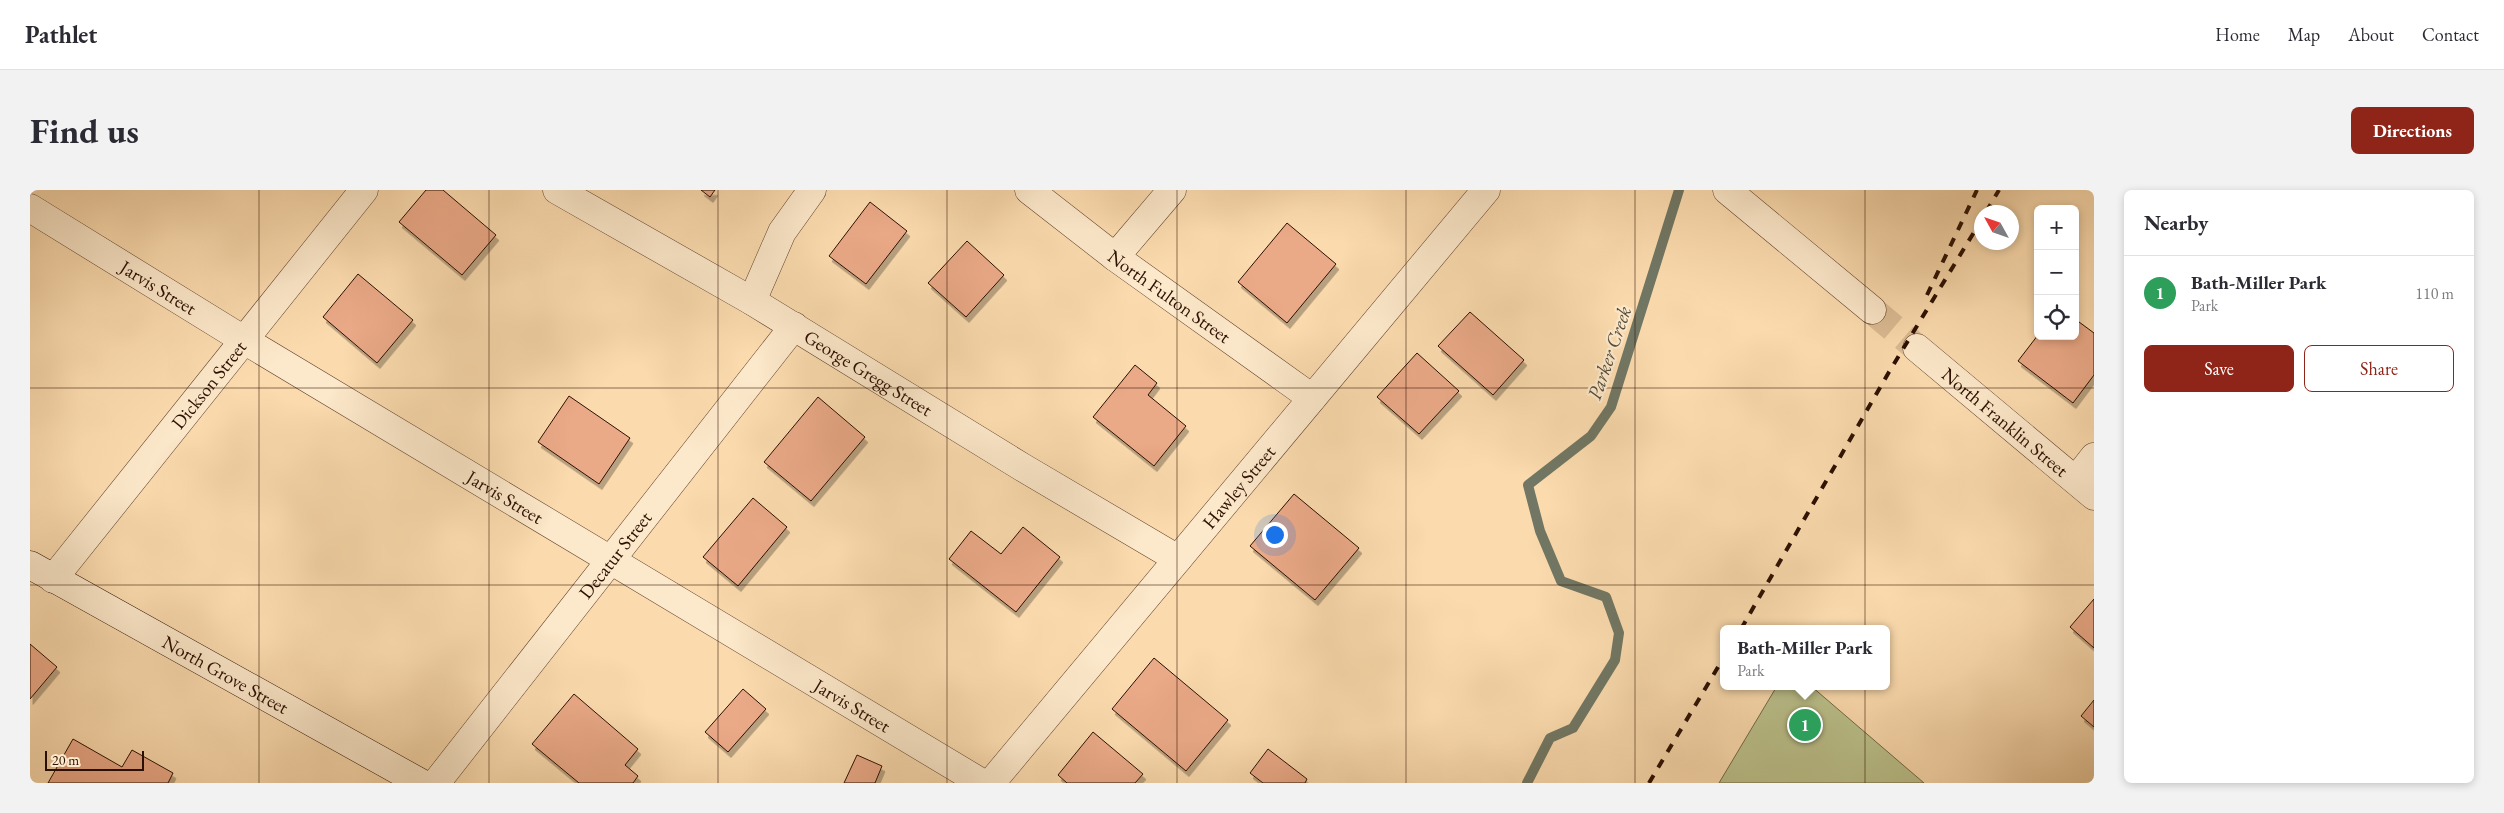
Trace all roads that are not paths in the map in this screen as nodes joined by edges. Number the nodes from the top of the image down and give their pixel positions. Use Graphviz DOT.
graph roads {
  1 [pos="364,190"];
  2 [pos="557,190"];
  3 [pos="812,190"];
  4 [pos="1029,190"];
  5 [pos="1172,190"];
  6 [pos="1486,190"];
  7 [pos="1727,190"];
  8 [pos="30,208"];
  9 [pos="1115,257"];
  10 [pos="752,301"];
  11 [pos="1872,310"];
  12 [pos="794,326"];
  13 [pos="244,340"];
  14 [pos="1917,348"];
  15 [pos="1312,398"];
  16 [pos="2094,457"];
  17 [pos="2085,488"];
  18 [pos="1178,559"];
  19 [pos="612,560"];
  20 [pos="41,572"];
  21 [pos="421,783"];
  22 [pos="436,783"];
  23 [pos="982,783"];
  24 [pos="991,783"];
  1 -- 13 [label="street, Dickson Street"];
  2 -- 10 [label="street, George Gregg Street"];
  3 -- 10 [label="street"];
  4 -- 9 [label="street, North Fulton Street"];
  5 -- 9 [label="street"];
  6 -- 15 [label="street, Hawley Street"];
  7 -- 11 [label="street"];
  8 -- 13 [label="street, Jarvis Street"];
  9 -- 15 [label="street, North Fulton Street"];
  10 -- 12 [label="street, George Gregg Street"];
  12 -- 18 [label="street, George Gregg Street"];
  12 -- 19 [label="street, Decatur Street"];
  13 -- 19 [label="street, Jarvis Street"];
  13 -- 20 [label="street, Dickson Street"];
  14 -- 17 [label="street, North Franklin Street"];
  15 -- 18 [label="street, Hawley Street"];
  16 -- 17 [label="street"];
  18 -- 24 [label="street, Hawley Street"];
  19 -- 22 [label="street, Decatur Street"];
  19 -- 23 [label="street, Jarvis Street"];
  20 -- 21 [label="street, North Grove Street"];
}
